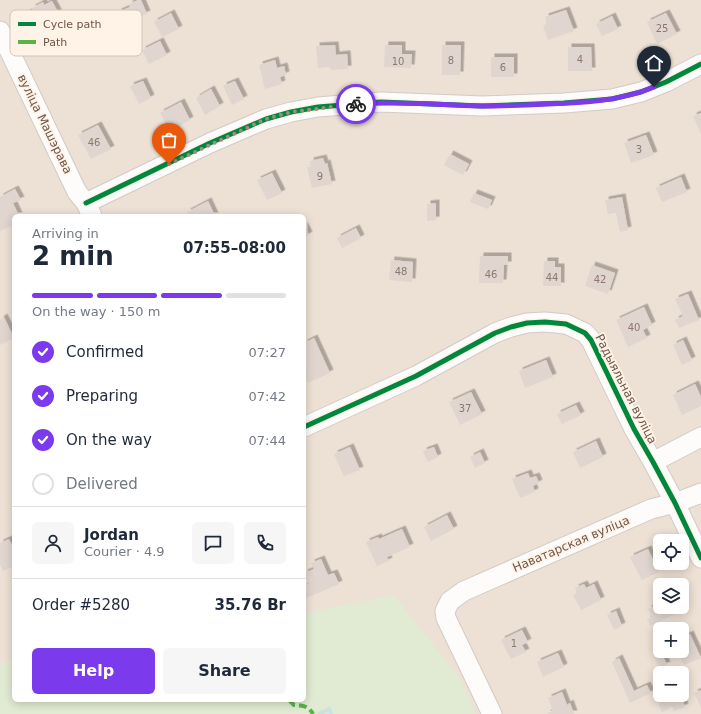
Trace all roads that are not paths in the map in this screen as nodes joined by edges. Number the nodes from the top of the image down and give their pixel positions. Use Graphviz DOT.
graph roads {
  1 [pos="0,31"];
  2 [pos="10,52"];
  3 [pos="12,56"];
  4 [pos="701,64"];
  5 [pos="89,210"];
  6 [pos="306,426"];
  7 [pos="701,437"];
  8 [pos="653,462"];
  9 [pos="701,493"];
  10 [pos="675,503"];
  11 [pos="701,558"];
  12 [pos="492,714"];
  1 -- 2 [label="street, вуліца Машэрава"];
  3 -- 5 [label="street, вуліца Машэрава"];
  4 -- 5 [label="street"];
  6 -- 8 [label="street, Радыяльная вуліца"];
  7 -- 8 [label="street"];
  8 -- 10 [label="street, Радыяльная вуліца"];
  9 -- 10 [label="street, Наватарская вуліца"];
  10 -- 11 [label="street, Радыяльная вуліца"];
  10 -- 12 [label="street, Наватарская вуліца"];
}
